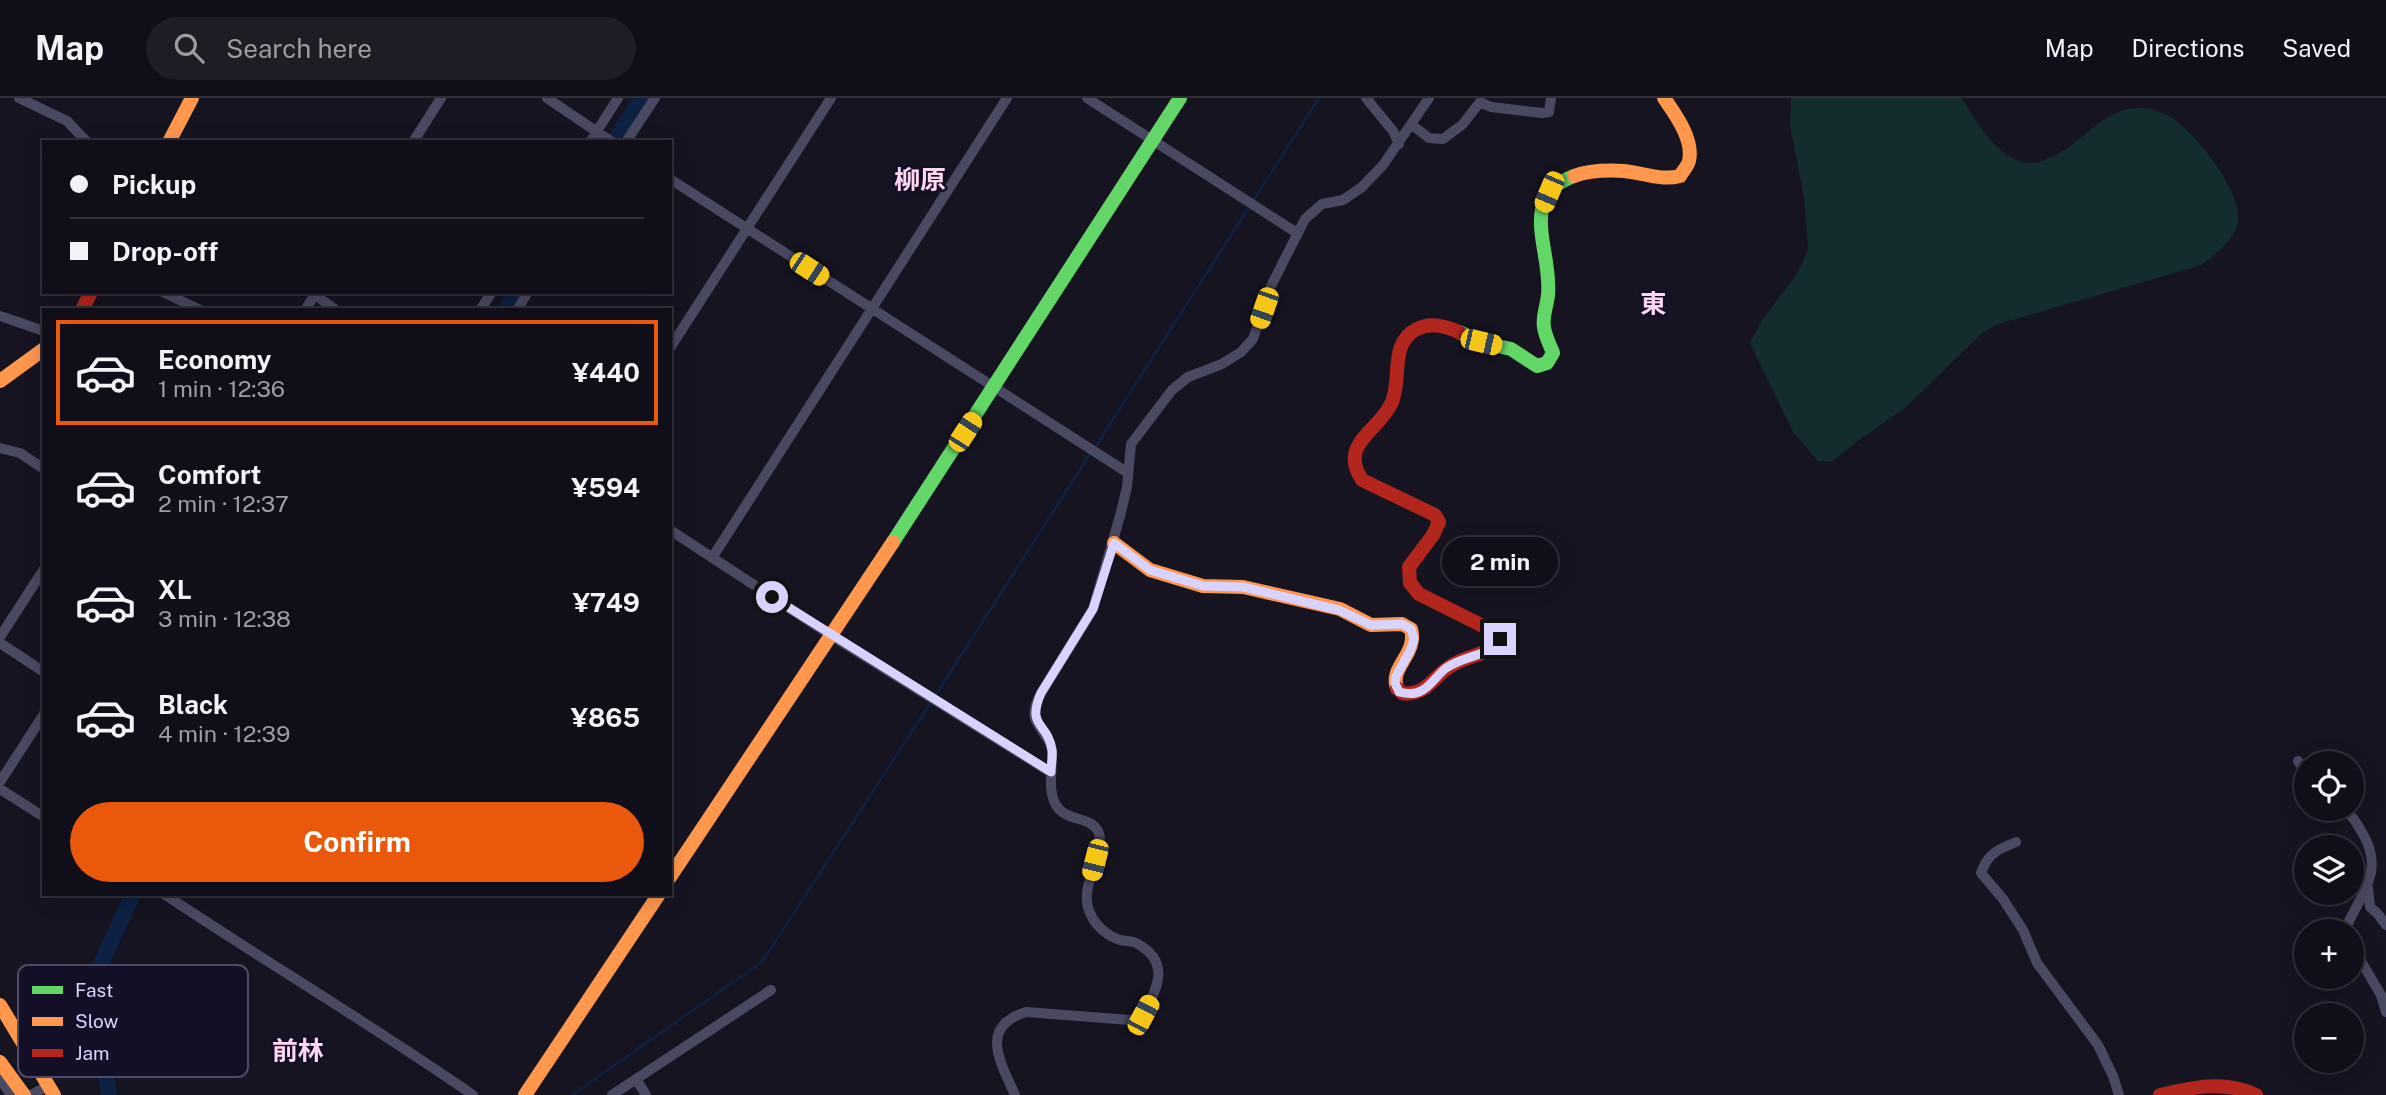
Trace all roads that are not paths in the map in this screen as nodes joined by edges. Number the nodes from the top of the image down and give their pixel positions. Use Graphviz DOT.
graph roads {
  1 [pos="19,98"];
  2 [pos="192,98"];
  3 [pos="441,98"];
  4 [pos="547,98"];
  5 [pos="618,98"];
  6 [pos="655,98"];
  7 [pos="831,98"];
  8 [pos="1007,98"];
  9 [pos="1087,98"];
  10 [pos="1181,98"];
  11 [pos="1429,98"];
  12 [pos="1551,98"];
  13 [pos="1664,98"];
  14 [pos="1482,99"];
  15 [pos="1372,100"];
  16 [pos="1412,125"];
  17 [pos="597,132"];
  18 [pos="86,140"];
  19 [pos="170,140"];
  20 [pos="414,140"];
  21 [pos="591,140"];
  22 [pos="609,140"];
  23 [pos="627,140"];
  24 [pos="1153,141"];
  25 [pos="1399,144"];
  26 [pos="672,180"];
  27 [pos="746,229"];
  28 [pos="1297,233"];
  29 [pos="315,294"];
  30 [pos="333,308"];
  31 [pos="871,309"];
  32 [pos="0,316"];
  33 [pos="42,330"];
  34 [pos="672,345"];
  35 [pos="42,350"];
  36 [pos="0,381"];
  37 [pos="994,387"];
  38 [pos="0,447"];
  39 [pos="42,468"];
  40 [pos="1128,473"];
  41 [pos="672,531"];
  42 [pos="1114,543"];
  43 [pos="712,558"];
  44 [pos="42,572"];
  45 [pos="832,636"];
  46 [pos="0,640"];
  47 [pos="42,671"];
  48 [pos="42,717"];
  49 [pos="1051,772"];
  50 [pos="0,782"];
  51 [pos="0,789"];
  52 [pos="42,816"];
  53 [pos="2356,821"];
  54 [pos="2016,842"];
  55 [pos="672,874"];
  56 [pos="2368,888"];
  57 [pos="167,896"];
  58 [pos="658,896"];
  59 [pos="2351,919"];
  60 [pos="2386,925"];
  61 [pos="2364,966"];
  62 [pos="771,990"];
  63 [pos="0,1006"];
  64 [pos="2386,1012"];
  65 [pos="18,1036"];
  66 [pos="0,1062"];
  67 [pos="0,1070"];
  68 [pos="0,1079"];
  69 [pos="636,1079"];
  70 [pos="51,1090"];
  71 [pos="11,1095"];
  72 [pos="18,1095"];
  73 [pos="24,1095"];
  74 [pos="31,1095"];
  75 [pos="473,1095"];
  76 [pos="525,1095"];
  77 [pos="612,1095"];
  78 [pos="646,1095"];
  79 [pos="1015,1095"];
  80 [pos="2119,1095"];
  81 [pos="2160,1095"];
  82 [pos="2256,1095"];
  1 -- 18 [label="street"];
  2 -- 19 [label="main road"];
  3 -- 20 [label="street"];
  4 -- 17 [label="street"];
  5 -- 17 [label="street"];
  6 -- 23 [label="street"];
  7 -- 27 [label="street"];
  8 -- 31 [label="street"];
  9 -- 24 [label="street"];
  10 -- 24 [label="main road"];
  11 -- 16 [label="street"];
  12 -- 14 [label="street"];
  13 -- 42 [label="main road"];
  14 -- 16 [label="street"];
  15 -- 25 [label="street"];
  16 -- 25 [label="street"];
  17 -- 21 [label="street"];
  17 -- 22 [label="street"];
  24 -- 28 [label="street"];
  24 -- 37 [label="main road"];
  25 -- 28 [label="street"];
  26 -- 27 [label="street"];
  27 -- 31 [label="street"];
  27 -- 34 [label="street"];
  28 -- 40 [label="street"];
  29 -- 30 [label="street"];
  31 -- 37 [label="street"];
  31 -- 43 [label="street"];
  32 -- 33 [label="street"];
  35 -- 36 [label="main road"];
  37 -- 40 [label="street"];
  37 -- 45 [label="main road"];
  38 -- 39 [label="street"];
  40 -- 42 [label="street"];
  41 -- 43 [label="street"];
  42 -- 49 [label="street"];
  43 -- 45 [label="street"];
  44 -- 46 [label="street"];
  45 -- 49 [label="street"];
  45 -- 55 [label="main road"];
  46 -- 47 [label="street"];
  48 -- 50 [label="street"];
  49 -- 79 [label="street"];
  51 -- 52 [label="street"];
  53 -- 56 [label="street"];
  54 -- 80 [label="street"];
  56 -- 59 [label="street"];
  56 -- 60 [label="street"];
  57 -- 75 [label="street"];
  58 -- 76 [label="main road"];
  61 -- 64 [label="street"];
  62 -- 69 [label="street"];
  63 -- 65 [label="main road"];
  66 -- 73 [label="main road"];
  67 -- 72 [label="main road"];
  68 -- 71 [label="street"];
  69 -- 77 [label="street"];
  69 -- 78 [label="street"];
  70 -- 74 [label="street"];
  81 -- 82 [label="main road"];
}
